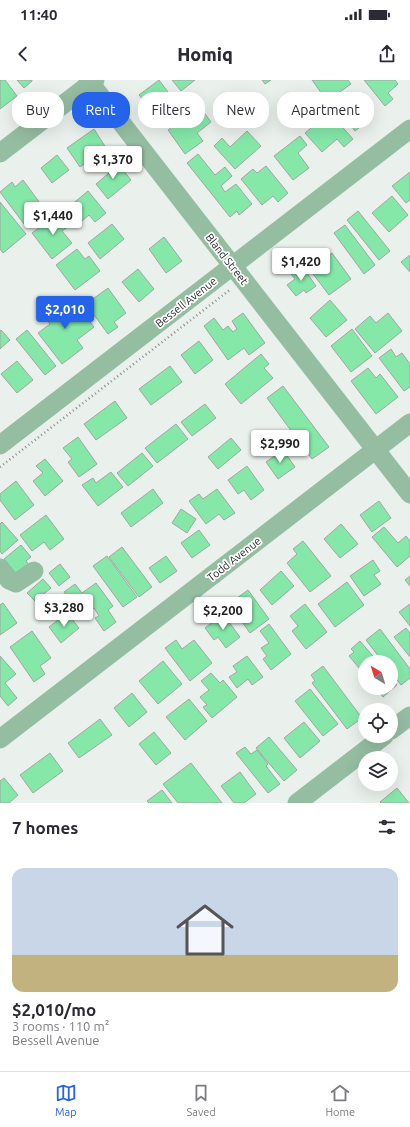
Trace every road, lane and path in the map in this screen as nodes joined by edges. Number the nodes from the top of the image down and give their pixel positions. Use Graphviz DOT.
graph roads {
  1 [pos="92,81"];
  2 [pos="410,129"];
  3 [pos="0,154"];
  4 [pos="238,273"];
  5 [pos="410,423"];
  6 [pos="0,445"];
  7 [pos="376,450"];
  8 [pos="0,467"];
  9 [pos="410,494"];
  10 [pos="0,568"];
  11 [pos="34,571"];
  12 [pos="410,716"];
  13 [pos="398,725"];
  14 [pos="0,739"];
  15 [pos="375,743"];
  16 [pos="297,803"];
  1 -- 3 [label="street"];
  1 -- 4 [label="street, Bland Street"];
  2 -- 4 [label="street, Bessell Avenue"];
  4 -- 6 [label="street, Bessell Avenue"];
  4 -- 7 [label="street, Bland Street"];
  4 -- 8 [label="path"];
  5 -- 7 [label="street, Todd Avenue"];
  7 -- 9 [label="street, Bland Street"];
  7 -- 14 [label="street, Todd Avenue"];
  10 -- 11 [label="street"];
  12 -- 13 [label="street"];
  15 -- 16 [label="street"];
}
